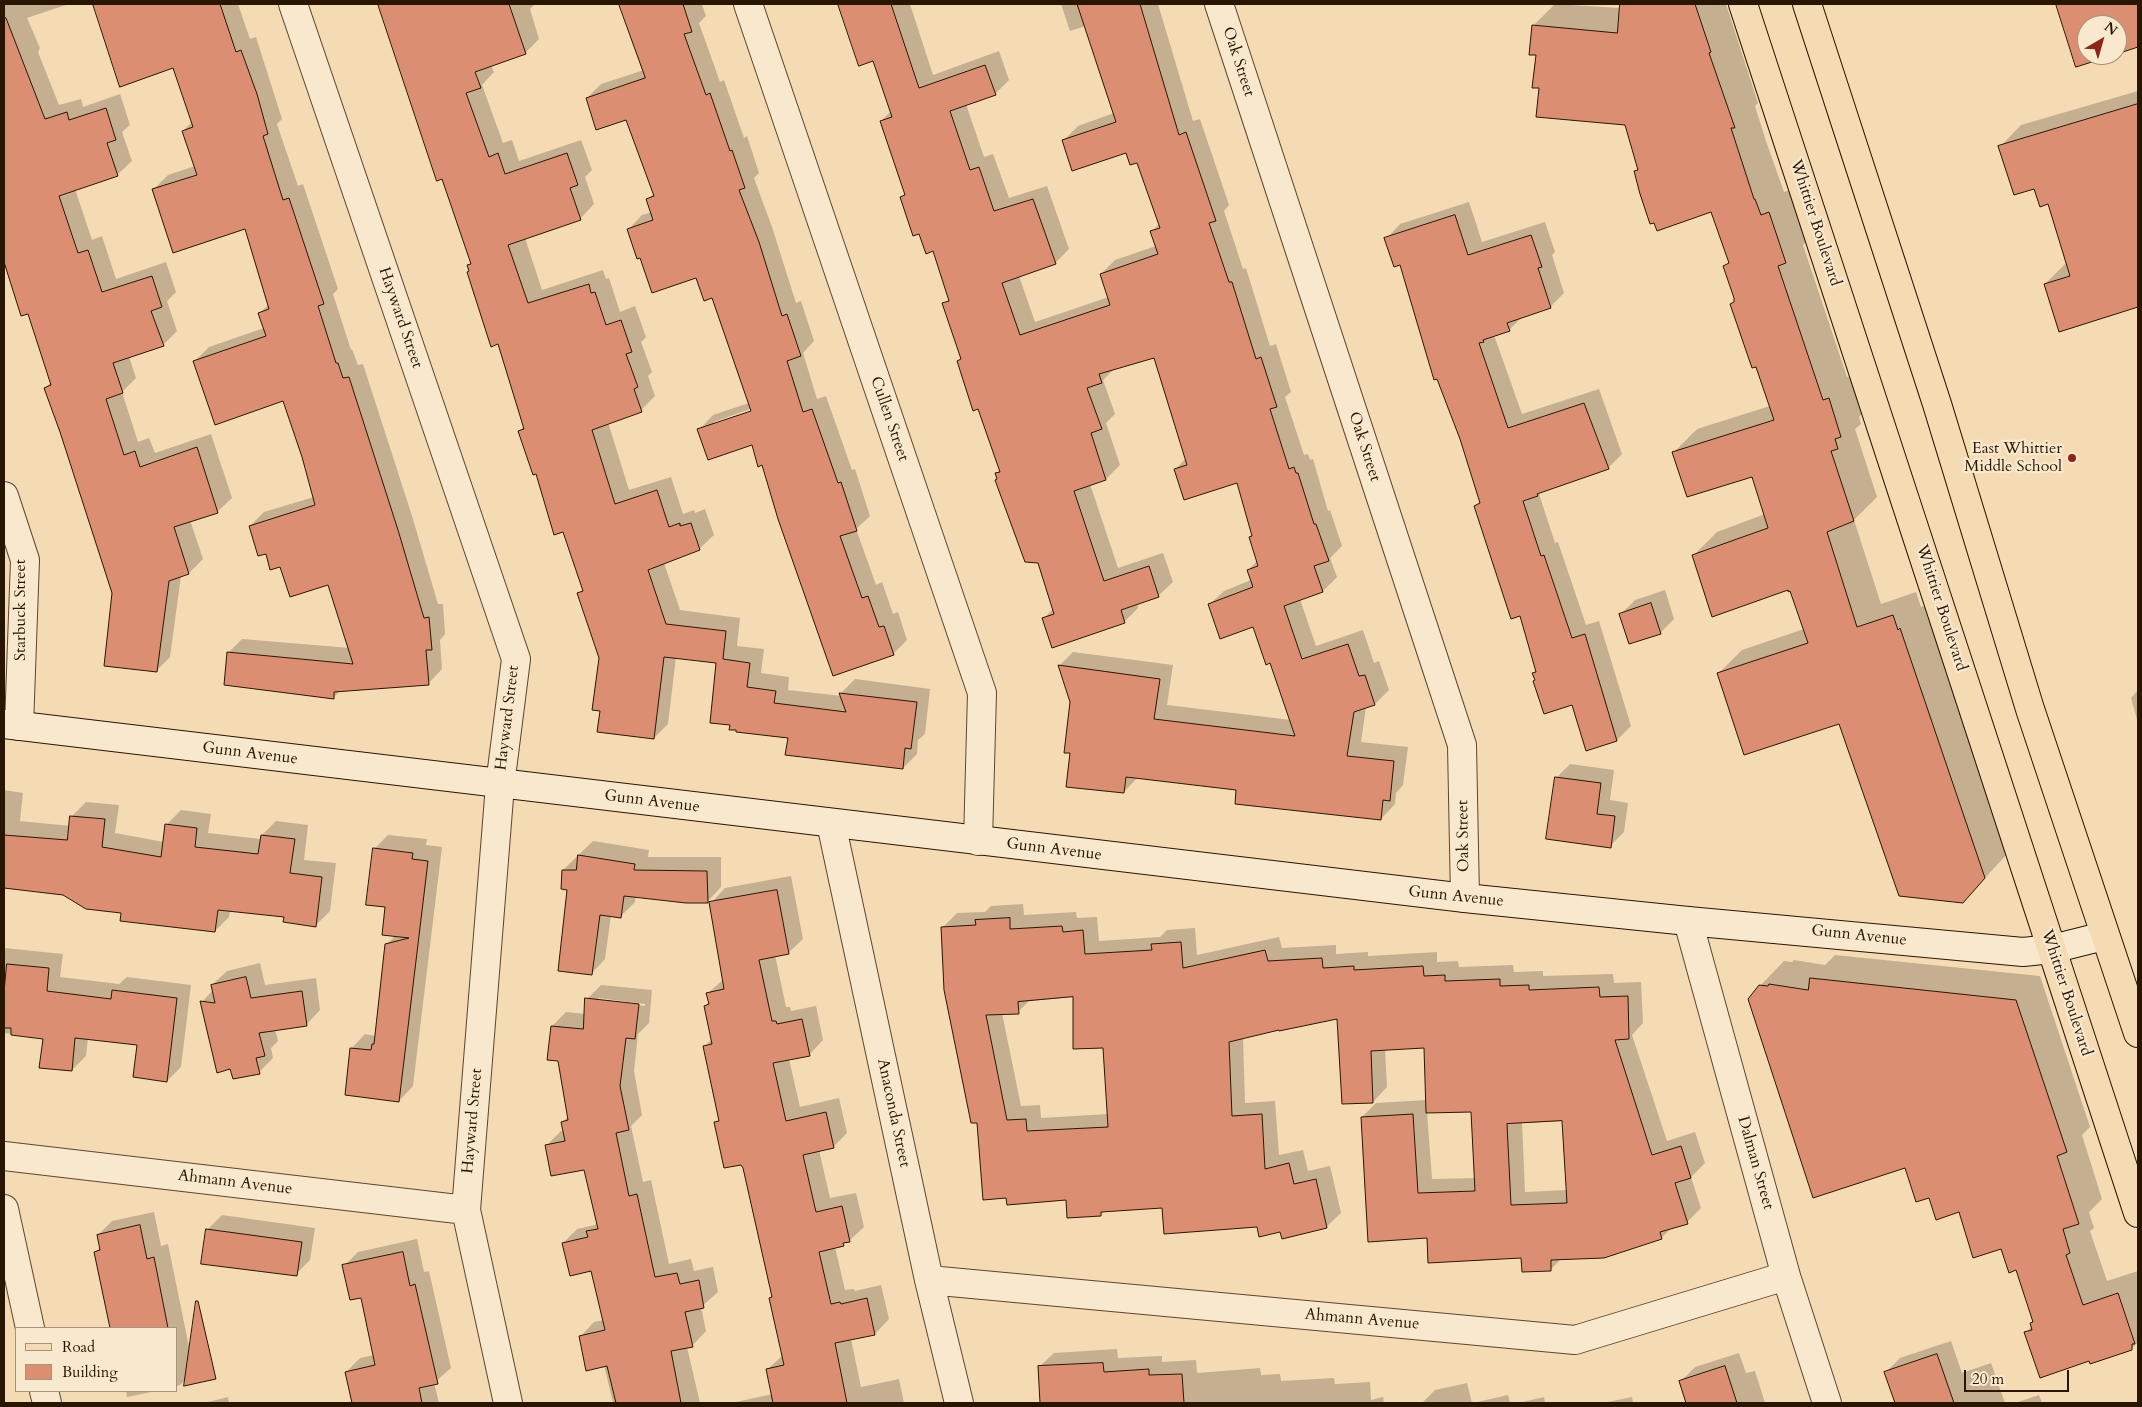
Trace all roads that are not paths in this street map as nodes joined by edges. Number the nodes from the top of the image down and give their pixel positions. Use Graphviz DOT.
graph roads {
  1 [pos="293,4"];
  2 [pos="748,4"];
  3 [pos="1219,4"];
  4 [pos="1743,4"];
  5 [pos="1808,4"];
  6 [pos="4,496"];
  7 [pos="11,725"];
  8 [pos="500,785"];
  9 [pos="831,823"];
  10 [pos="978,841"];
  11 [pos="1465,898"];
  12 [pos="1688,921"];
  13 [pos="2104,936"];
  14 [pos="2052,949"];
  15 [pos="2138,1033"];
  16 [pos="4,1156"];
  17 [pos="4,1209"];
  18 [pos="466,1210"];
  19 [pos="2138,1213"];
  20 [pos="1786,1276"];
  21 [pos="929,1280"];
  22 [pos="30,1327"];
  23 [pos="508,1403"];
  24 [pos="959,1403"];
  25 [pos="1827,1403"];
  1 -- 8 [label="street, Hayward Street"];
  2 -- 10 [label="street, Cullen Street"];
  3 -- 11 [label="street, Oak Street"];
  4 -- 14 [label="main road, Whittier Boulevard"];
  5 -- 13 [label="main road"];
  6 -- 7 [label="street, Starbuck Street"];
  7 -- 8 [label="street, Gunn Avenue"];
  8 -- 9 [label="street, Gunn Avenue"];
  8 -- 18 [label="street, Hayward Street"];
  9 -- 10 [label="street, Gunn Avenue"];
  9 -- 21 [label="street, Anaconda Street"];
  10 -- 11 [label="street, Gunn Avenue"];
  11 -- 12 [label="street, Gunn Avenue"];
  12 -- 14 [label="street, Gunn Avenue"];
  12 -- 20 [label="street, Dalman Street"];
  13 -- 14 [label="street, Gunn Avenue"];
  13 -- 15 [label="main road"];
  14 -- 19 [label="main road, Whittier Boulevard"];
  16 -- 18 [label="street, Ahmann Avenue"];
  17 -- 22 [label="street"];
  18 -- 23 [label="street, Hayward Street"];
  20 -- 21 [label="street, Ahmann Avenue"];
  20 -- 25 [label="street, Dalman Street"];
  21 -- 24 [label="street, Anaconda Street"];
}
